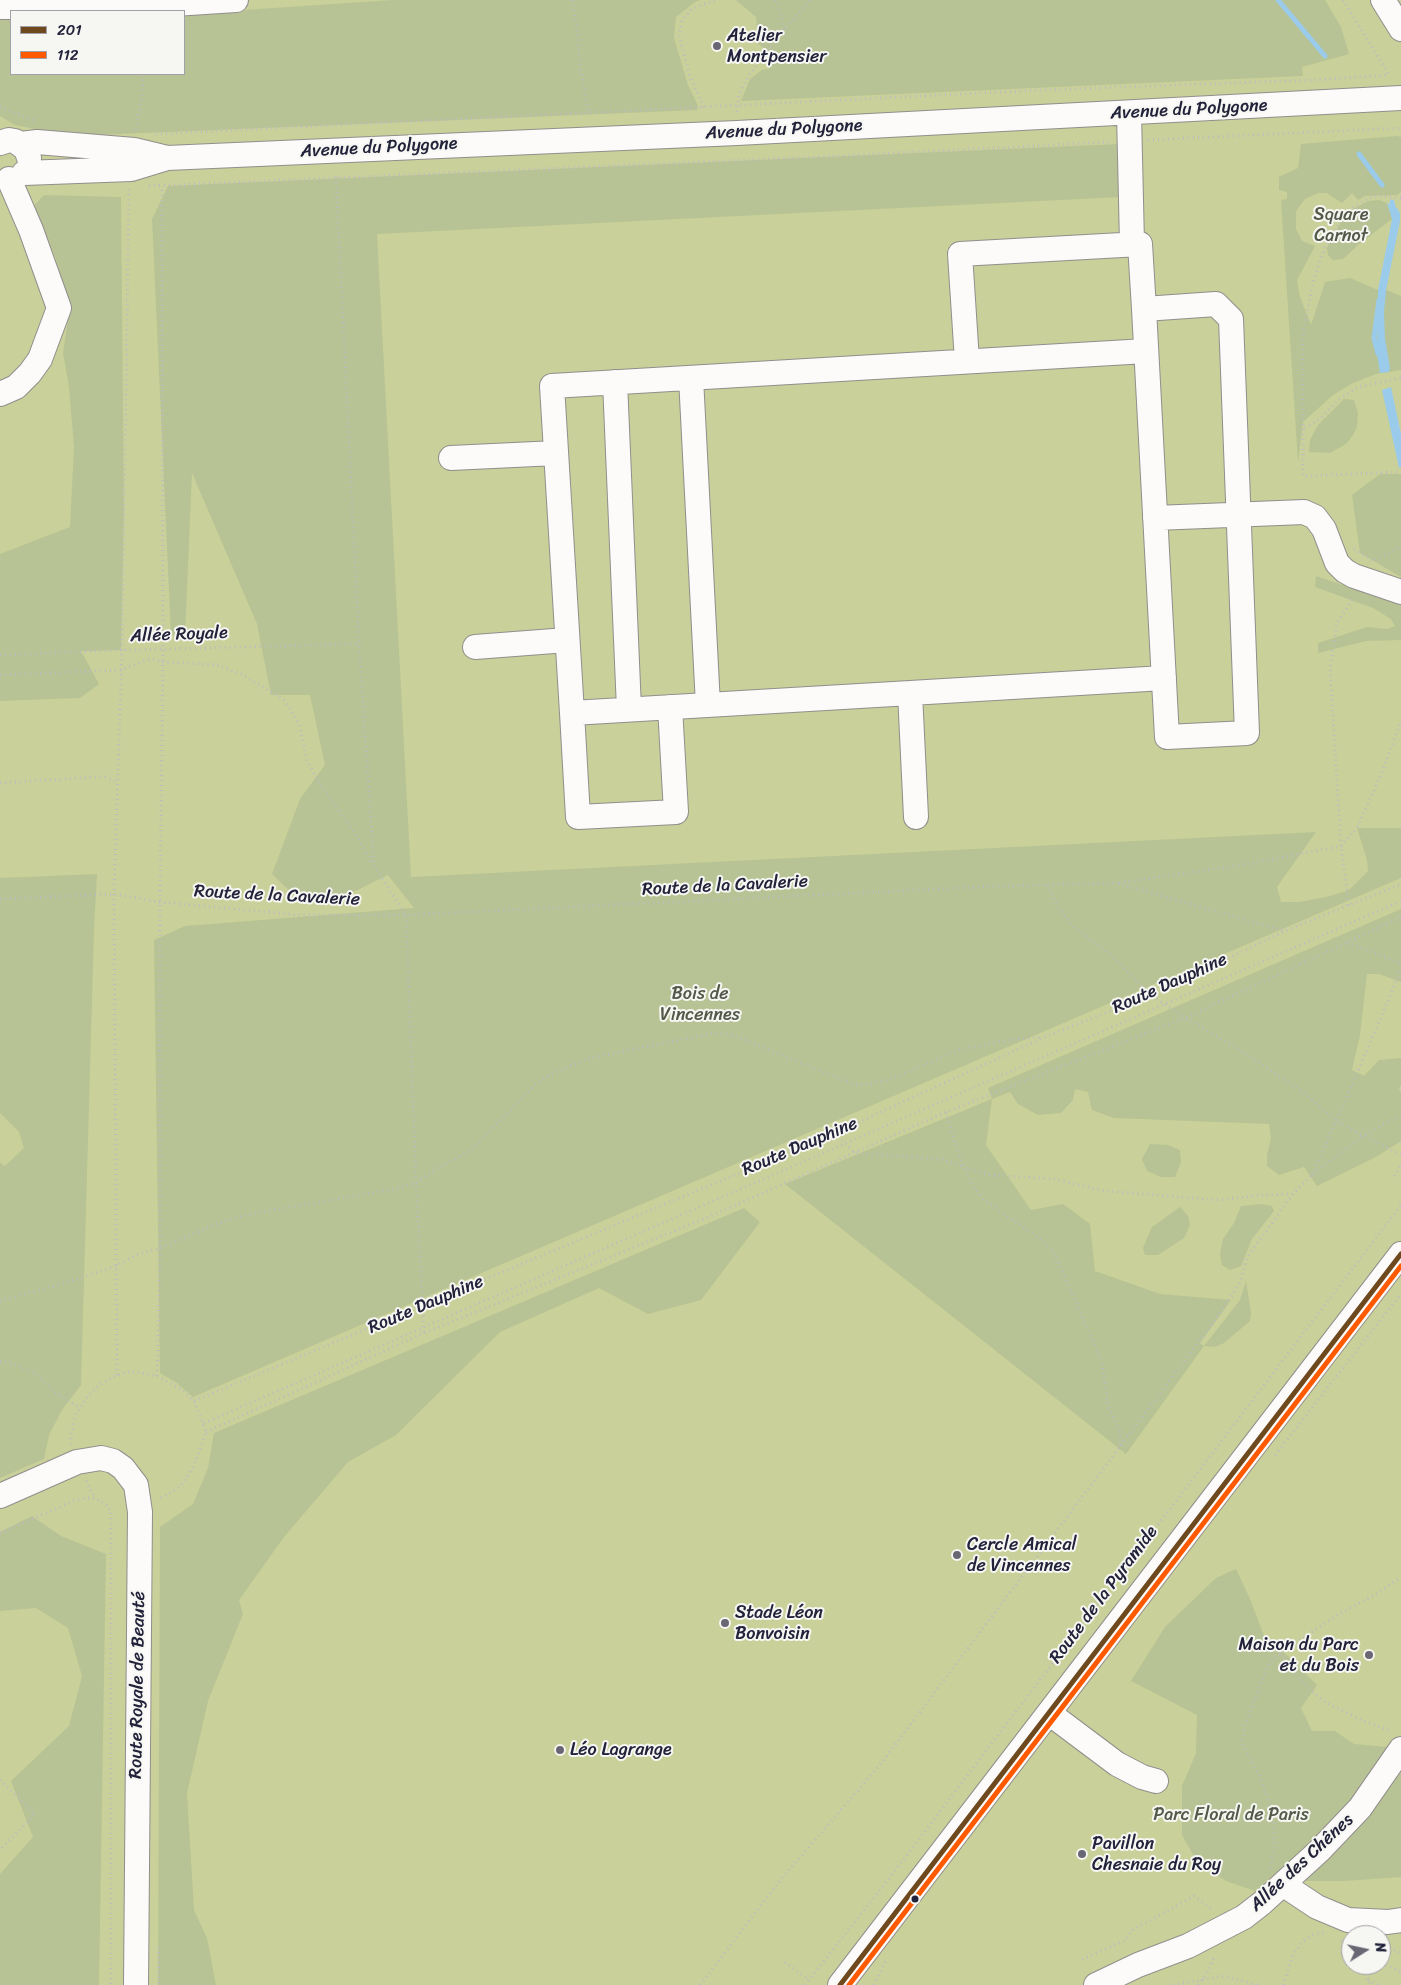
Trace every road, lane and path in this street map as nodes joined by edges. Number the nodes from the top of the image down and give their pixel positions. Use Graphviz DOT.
graph roads {
  1 [pos="236,0"];
  2 [pos="572,0"];
  3 [pos="717,0"];
  4 [pos="774,0"];
  5 [pos="810,0"];
  6 [pos="1343,0"];
  7 [pos="1383,0"];
  8 [pos="0,7"];
  9 [pos="1401,30"];
  10 [pos="784,31"];
  11 [pos="143,75"];
  12 [pos="1389,75"];
  13 [pos="1397,89"];
  14 [pos="736,105"];
  15 [pos="0,107"];
  16 [pos="704,107"];
  17 [pos="589,112"];
  18 [pos="1129,113"];
  19 [pos="41,122"];
  20 [pos="1401,128"];
  21 [pos="737,133"];
  22 [pos="155,134"];
  23 [pos="1130,141"];
  24 [pos="10,144"];
  25 [pos="134,150"];
  26 [pos="167,158"];
  27 [pos="11,176"];
  28 [pos="336,177"];
  29 [pos="146,186"];
  30 [pos="162,186"];
  31 [pos="129,187"];
  32 [pos="137,187"];
  33 [pos="119,188"];
  34 [pos="1401,198"];
  35 [pos="1132,244"];
  36 [pos="1144,308"];
  37 [pos="1146,351"];
  38 [pos="966,361"];
  39 [pos="691,378"];
  40 [pos="1401,378"];
  41 [pos="615,382"];
  42 [pos="0,394"];
  43 [pos="1304,428"];
  44 [pos="556,453"];
  45 [pos="451,458"];
  46 [pos="1401,472"];
  47 [pos="1238,515"];
  48 [pos="1155,518"];
  49 [pos="1324,529"];
  50 [pos="1401,546"];
  51 [pos="1365,580"];
  52 [pos="1401,592"];
  53 [pos="567,640"];
  54 [pos="359,644"];
  55 [pos="475,647"];
  56 [pos="163,649"];
  57 [pos="122,650"];
  58 [pos="0,655"];
  59 [pos="163,662"];
  60 [pos="120,670"];
  61 [pos="0,675"];
  62 [pos="1164,678"];
  63 [pos="910,693"];
  64 [pos="708,705"];
  65 [pos="670,707"];
  66 [pos="629,709"];
  67 [pos="572,713"];
  68 [pos="1401,721"];
  69 [pos="117,782"];
  70 [pos="0,783"];
  71 [pos="916,817"];
  72 [pos="1341,846"];
  73 [pos="374,866"];
  74 [pos="1116,883"];
  75 [pos="1401,884"];
  76 [pos="1047,885"];
  77 [pos="114,894"];
  78 [pos="0,899"];
  79 [pos="1401,901"];
  80 [pos="160,902"];
  81 [pos="1350,905"];
  82 [pos="406,915"];
  83 [pos="1401,917"];
  84 [pos="1285,931"];
  85 [pos="1346,943"];
  86 [pos="1401,963"];
  87 [pos="1401,970"];
  88 [pos="1151,995"];
  89 [pos="1166,1004"];
  90 [pos="1185,1018"];
  91 [pos="1045,1037"];
  92 [pos="946,1112"];
  93 [pos="1401,1115"];
  94 [pos="1335,1121"];
  95 [pos="835,1133"];
  96 [pos="1364,1135"];
  97 [pos="845,1143"];
  98 [pos="854,1153"];
  99 [pos="1401,1155"];
  100 [pos="1401,1166"];
  101 [pos="964,1168"];
  102 [pos="1312,1175"];
  103 [pos="1394,1176"];
  104 [pos="416,1183"];
  105 [pos="1293,1194"];
  106 [pos="1401,1204"];
  107 [pos="160,1248"];
  108 [pos="1401,1254"];
  109 [pos="116,1266"];
  110 [pos="0,1301"];
  111 [pos="422,1307"];
  112 [pos="424,1327"];
  113 [pos="424,1333"];
  114 [pos="0,1362"];
  115 [pos="117,1375"];
  116 [pos="157,1376"];
  117 [pos="194,1401"];
  118 [pos="80,1408"];
  119 [pos="204,1423"];
  120 [pos="206,1432"];
  121 [pos="1120,1446"];
  122 [pos="71,1450"];
  123 [pos="84,1476"];
  124 [pos="0,1496"];
  125 [pos="94,1498"];
  126 [pos="157,1500"];
  127 [pos="0,1533"];
  128 [pos="1401,1576"];
  129 [pos="1280,1654"];
  130 [pos="1049,1712"];
  131 [pos="1397,1740"];
  132 [pos="0,1780"];
  133 [pos="1156,1781"];
  134 [pos="0,1850"];
  135 [pos="1284,1885"];
  136 [pos="1262,1903"];
  137 [pos="1401,1920"];
  138 [pos="1236,1921"];
  139 [pos="1329,1934"];
  140 [pos="1334,1935"];
  141 [pos="1341,1940"];
  142 [pos="159,1945"];
  143 [pos="1082,1959"];
  144 [pos="785,1962"];
  145 [pos="1365,1975"];
  146 [pos="809,1980"];
  147 [pos="1368,1980"];
  148 [pos="111,1985"];
  149 [pos="136,1985"];
  150 [pos="159,1985"];
  151 [pos="700,1985"];
  152 [pos="805,1985"];
  153 [pos="840,1985"];
  154 [pos="1096,1985"];
  155 [pos="1173,1985"];
  156 [pos="1258,1985"];
  157 [pos="1283,1985"];
  158 [pos="1371,1985"];
  159 [pos="1378,1985"];
  1 -- 8 [label="street"];
  2 -- 17 [label="path"];
  3 -- 16 [label="path"];
  4 -- 10 [label="path"];
  5 -- 10 [label="path"];
  6 -- 12 [label="path"];
  7 -- 9 [label="street"];
  10 -- 14 [label="path"];
  11 -- 25 [label="path"];
  12 -- 13 [label="path"];
  12 -- 14 [label="path"];
  13 -- 18 [label="street, Avenue du Polygone"];
  14 -- 16 [label="path"];
  14 -- 21 [label="path"];
  15 -- 19 [label="path"];
  16 -- 17 [label="path"];
  17 -- 22 [label="path"];
  18 -- 21 [label="street, Avenue du Polygone"];
  18 -- 23 [label="street"];
  20 -- 23 [label="path"];
  21 -- 26 [label="street, Avenue du Polygone"];
  23 -- 28 [label="path"];
  23 -- 35 [label="street"];
  24 -- 25 [label="street, Avenue du Polygone"];
  24 -- 27 [label="street, Avenue du Polygone"];
  25 -- 26 [label="street, Avenue du Polygone"];
  26 -- 27 [label="street, Avenue du Polygone"];
  26 -- 30 [label="path"];
  27 -- 42 [label="street"];
  28 -- 30 [label="path"];
  28 -- 54 [label="path"];
  29 -- 30 [label="path"];
  30 -- 56 [label="path"];
  31 -- 32 [label="path"];
  31 -- 33 [label="path"];
  31 -- 57 [label="path"];
  34 -- 43 [label="path"];
  35 -- 36 [label="street"];
  35 -- 38 [label="street"];
  36 -- 37 [label="street"];
  36 -- 47 [label="street"];
  37 -- 38 [label="street"];
  37 -- 48 [label="street"];
  38 -- 39 [label="street"];
  39 -- 41 [label="street"];
  39 -- 64 [label="street"];
  40 -- 43 [label="path"];
  41 -- 44 [label="street"];
  41 -- 66 [label="street"];
  43 -- 46 [label="path"];
  44 -- 45 [label="street"];
  44 -- 53 [label="street"];
  47 -- 48 [label="street"];
  47 -- 49 [label="street"];
  47 -- 62 [label="street"];
  48 -- 62 [label="street"];
  49 -- 50 [label="path"];
  49 -- 51 [label="street"];
  51 -- 52 [label="street"];
  51 -- 72 [label="path"];
  53 -- 55 [label="street"];
  53 -- 67 [label="street"];
  54 -- 56 [label="path, Allée Royale"];
  54 -- 73 [label="path"];
  56 -- 57 [label="path, Allée Royale"];
  56 -- 59 [label="path"];
  57 -- 58 [label="path, Allée Royale"];
  57 -- 60 [label="path"];
  59 -- 60 [label="path, Allée Royale"];
  59 -- 73 [label="path, Allée Royale"];
  59 -- 80 [label="path"];
  60 -- 61 [label="path, Allée Royale"];
  60 -- 69 [label="path"];
  62 -- 63 [label="street"];
  63 -- 64 [label="street"];
  63 -- 71 [label="street"];
  64 -- 65 [label="street"];
  65 -- 66 [label="street"];
  65 -- 67 [label="street"];
  66 -- 67 [label="street"];
  68 -- 72 [label="path"];
  69 -- 70 [label="path"];
  69 -- 77 [label="path"];
  72 -- 74 [label="path"];
  72 -- 81 [label="path"];
  73 -- 82 [label="path, Allée Royale"];
  74 -- 76 [label="path, Route de la Cavalerie"];
  74 -- 84 [label="path, Route de la Cavalerie"];
  75 -- 81 [label="path, Route Dauphine"];
  76 -- 82 [label="path, Route de la Cavalerie"];
  76 -- 88 [label="path"];
  77 -- 78 [label="path"];
  77 -- 80 [label="path"];
  77 -- 109 [label="path"];
  79 -- 89 [label="path, Route Dauphine"];
  80 -- 82 [label="path, Route de la Cavalerie"];
  80 -- 107 [label="path"];
  81 -- 84 [label="path, Route Dauphine"];
  82 -- 104 [label="path"];
  83 -- 85 [label="path"];
  84 -- 88 [label="path, Route Dauphine"];
  85 -- 86 [label="path"];
  85 -- 90 [label="path"];
  87 -- 94 [label="path"];
  88 -- 89 [label="path"];
  88 -- 91 [label="path, Route Dauphine"];
  89 -- 90 [label="path"];
  89 -- 97 [label="path, Route Dauphine"];
  90 -- 92 [label="path"];
  90 -- 94 [label="path"];
  91 -- 95 [label="path, Route Dauphine"];
  91 -- 104 [label="path"];
  92 -- 98 [label="path"];
  92 -- 101 [label="path"];
  93 -- 96 [label="path"];
  94 -- 96 [label="path"];
  94 -- 102 [label="path"];
  95 -- 97 [label="path"];
  95 -- 111 [label="path, Route Dauphine"];
  96 -- 99 [label="path"];
  96 -- 102 [label="path"];
  97 -- 98 [label="path"];
  97 -- 112 [label="path, Route Dauphine"];
  98 -- 101 [label="path"];
  98 -- 113 [label="path"];
  100 -- 103 [label="path"];
  101 -- 105 [label="path"];
  101 -- 121 [label="path"];
  102 -- 105 [label="path"];
  104 -- 107 [label="path"];
  104 -- 111 [label="path"];
  105 -- 121 [label="path"];
  106 -- 146 [label="path, Route de la Pyramide"];
  107 -- 109 [label="path"];
  107 -- 116 [label="path"];
  108 -- 130 [label="street, Route de la Pyramide"];
  109 -- 110 [label="path"];
  109 -- 115 [label="path"];
  111 -- 112 [label="path"];
  111 -- 117 [label="path, Route Dauphine"];
  112 -- 113 [label="path"];
  112 -- 119 [label="path, Route Dauphine"];
  113 -- 120 [label="path"];
  114 -- 118 [label="path"];
  115 -- 116 [label="path"];
  115 -- 118 [label="path"];
  116 -- 117 [label="path"];
  117 -- 119 [label="path"];
  118 -- 122 [label="path"];
  119 -- 120 [label="path"];
  120 -- 126 [label="path"];
  121 -- 151 [label="path"];
  123 -- 125 [label="path"];
  124 -- 149 [label="street, Route Royale de Beauté"];
  125 -- 127 [label="path"];
  125 -- 148 [label="path"];
  128 -- 129 [label="path"];
  129 -- 131 [label="path"];
  129 -- 136 [label="path"];
  130 -- 133 [label="street"];
  130 -- 153 [label="street, Route de la Pyramide"];
  131 -- 135 [label="street, Allée des Chênes"];
  132 -- 134 [label="path"];
  135 -- 136 [label="street, Allée des Chênes"];
  135 -- 137 [label="street"];
  136 -- 138 [label="street, Allée des Chênes"];
  138 -- 143 [label="path"];
  138 -- 154 [label="street, Allée des Chênes"];
  139 -- 157 [label="path"];
  140 -- 141 [label="path"];
  142 -- 150 [label="path"];
  144 -- 146 [label="path"];
  145 -- 147 [label="path"];
  146 -- 152 [label="path, Route de la Pyramide"];
  147 -- 158 [label="path"];
  147 -- 159 [label="path"];
  155 -- 156 [label="path"];
}
